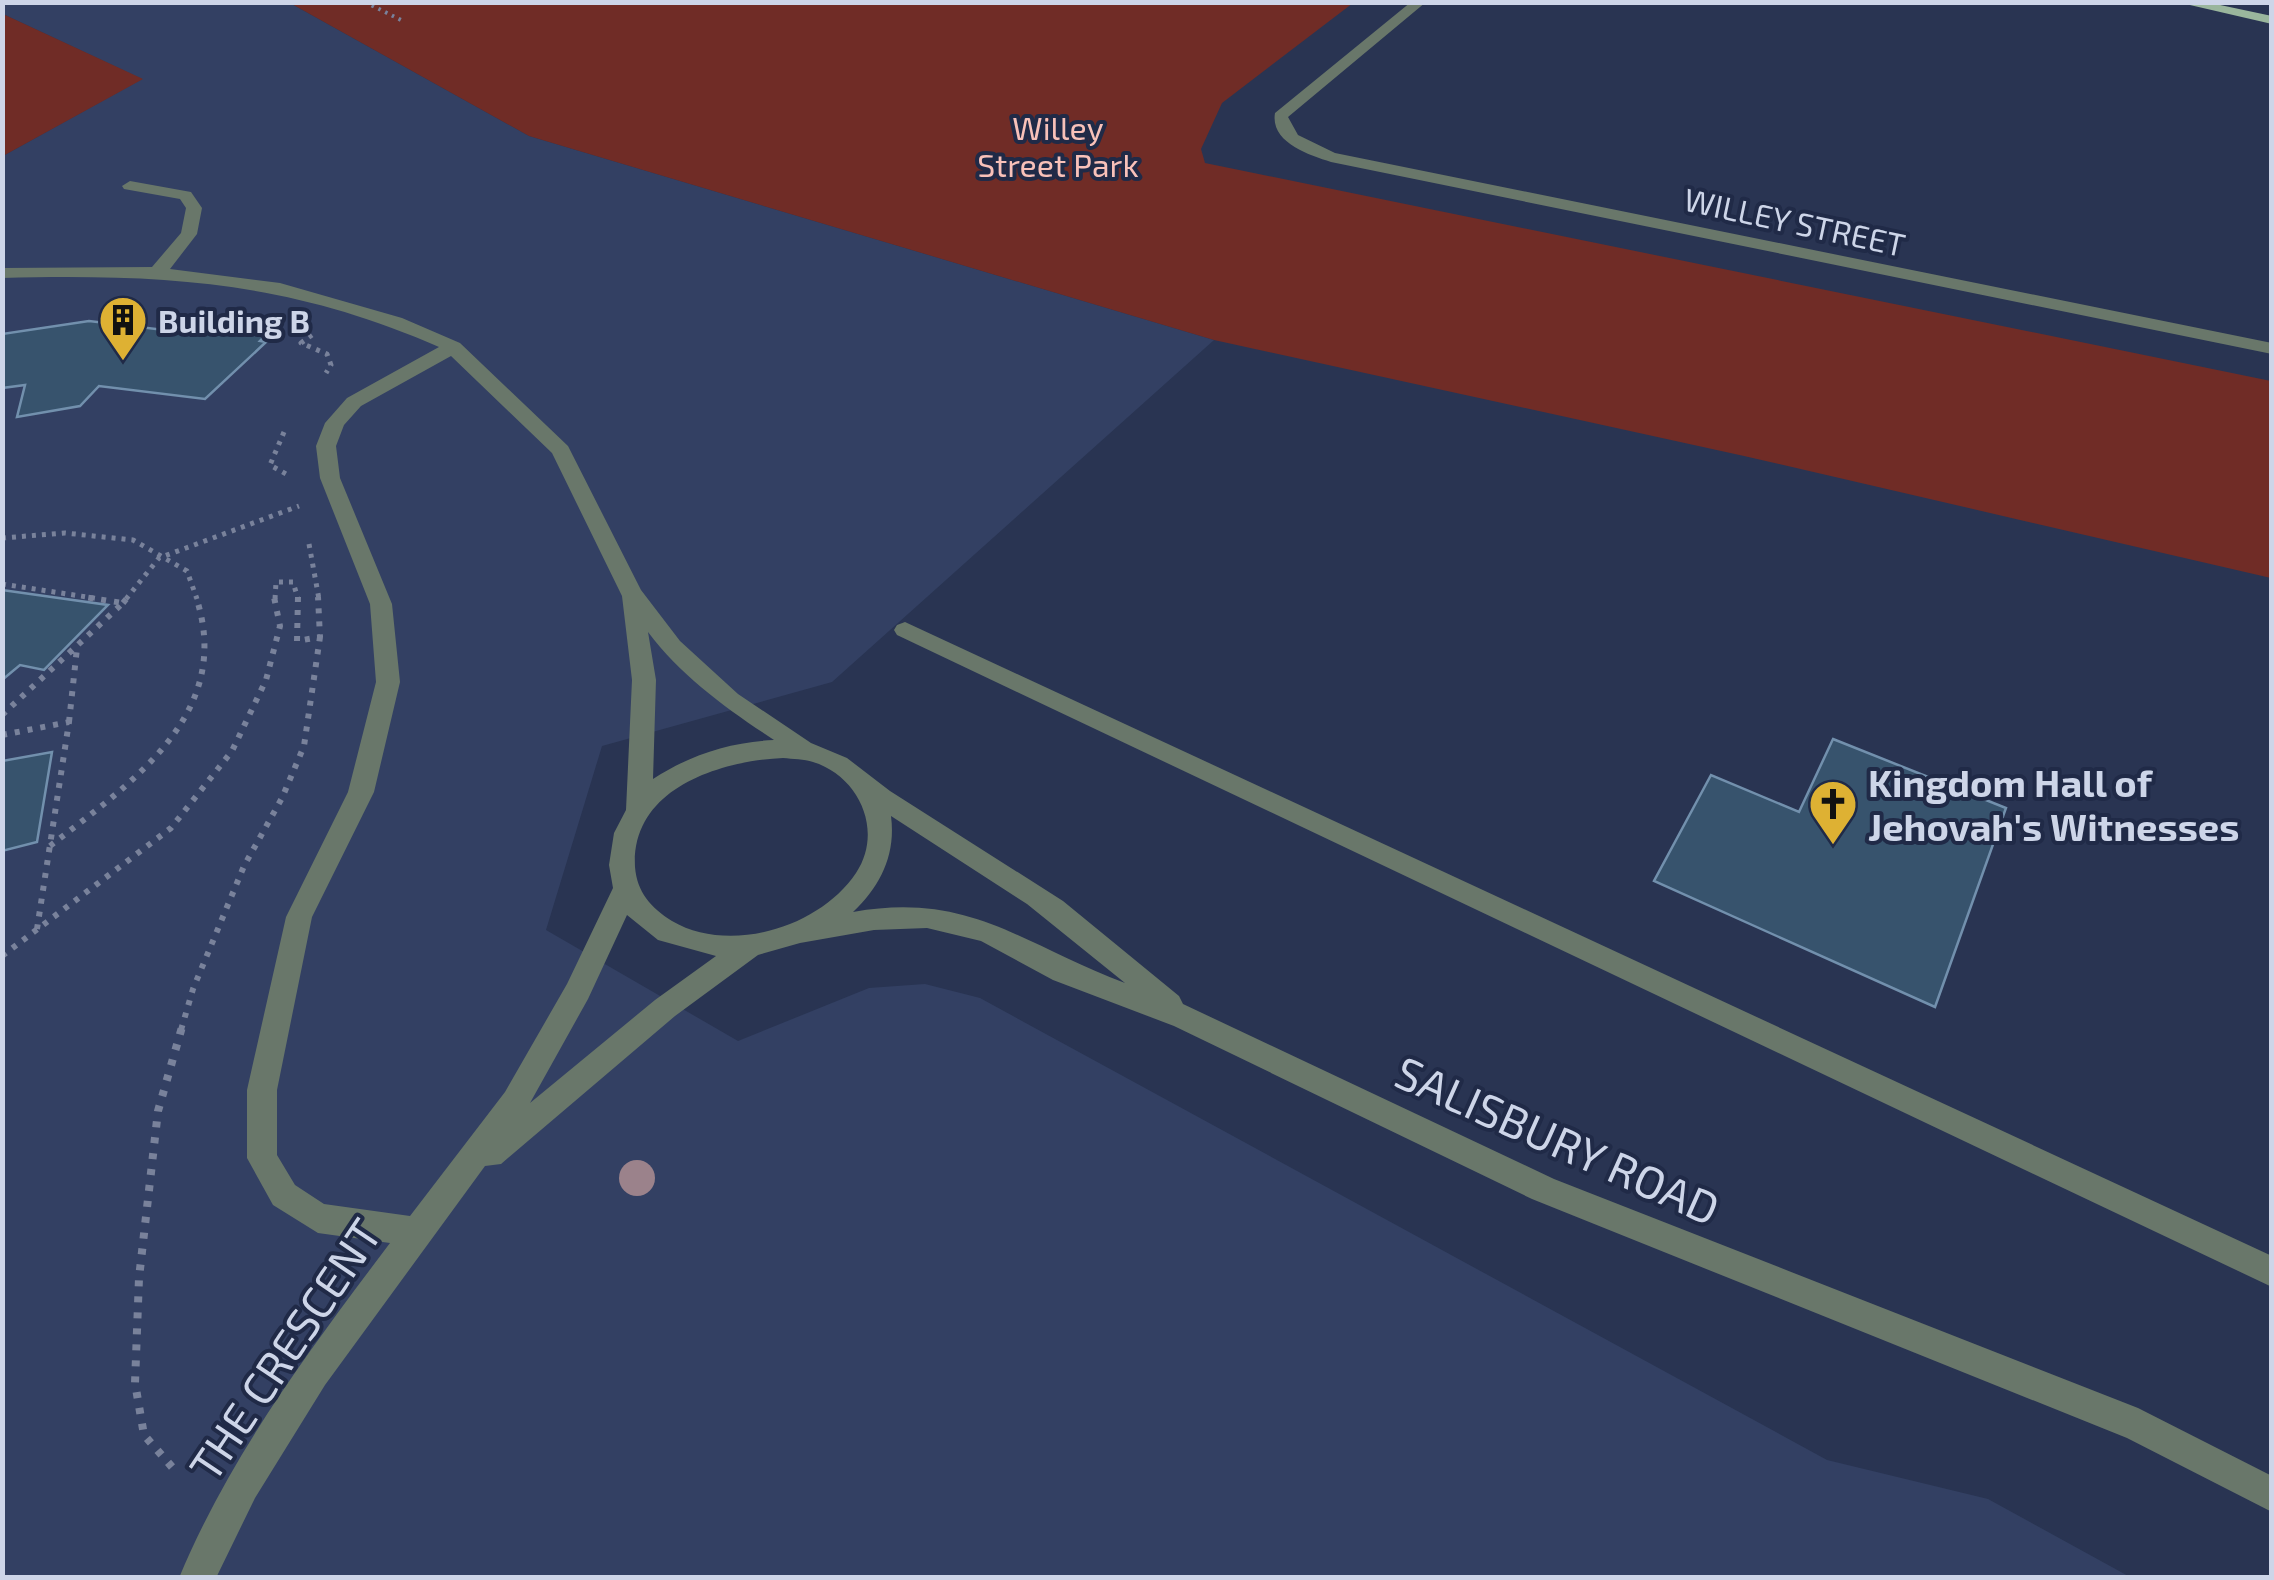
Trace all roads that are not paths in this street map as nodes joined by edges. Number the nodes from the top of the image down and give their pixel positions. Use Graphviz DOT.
graph roads {
  1 [pos="1420,2"];
  2 [pos="2184,2"];
  3 [pos="2272,20"];
  4 [pos="130,186"];
  5 [pos="2,273"];
  6 [pos="157,273"];
  7 [pos="453,347"];
  8 [pos="2272,349"];
  9 [pos="631,594"];
  10 [pos="905,630"];
  11 [pos="813,752"];
  12 [pos="871,792"];
  13 [pos="639,812"];
  14 [pos="626,888"];
  15 [pos="801,932"];
  16 [pos="752,945"];
  17 [pos="1184,1017"];
  18 [pos="460,1180"];
  19 [pos="416,1232"];
  20 [pos="2272,1272"];
  21 [pos="2272,1494"];
  22 [pos="197,1578"];
  1 -- 8 [label="street, WILLEY STREET"];
  2 -- 3 [label="main road"];
  4 -- 6 [label="street"];
  5 -- 6 [label="street"];
  6 -- 7 [label="street"];
  7 -- 9 [label="street"];
  7 -- 19 [label="street"];
  9 -- 11 [label="street"];
  9 -- 13 [label="street"];
  10 -- 20 [label="street"];
  11 -- 12 [label="street"];
  11 -- 13 [label="street"];
  12 -- 15 [label="street"];
  12 -- 17 [label="street"];
  13 -- 14 [label="street"];
  14 -- 16 [label="street"];
  14 -- 18 [label="street, THE CRESCENT"];
  15 -- 16 [label="street"];
  15 -- 17 [label="street, SALISBURY ROAD"];
  16 -- 18 [label="street, THE CRESCENT"];
  17 -- 21 [label="street, SALISBURY ROAD"];
  18 -- 19 [label="street, THE CRESCENT"];
  19 -- 22 [label="street, THE CRESCENT"];
}
